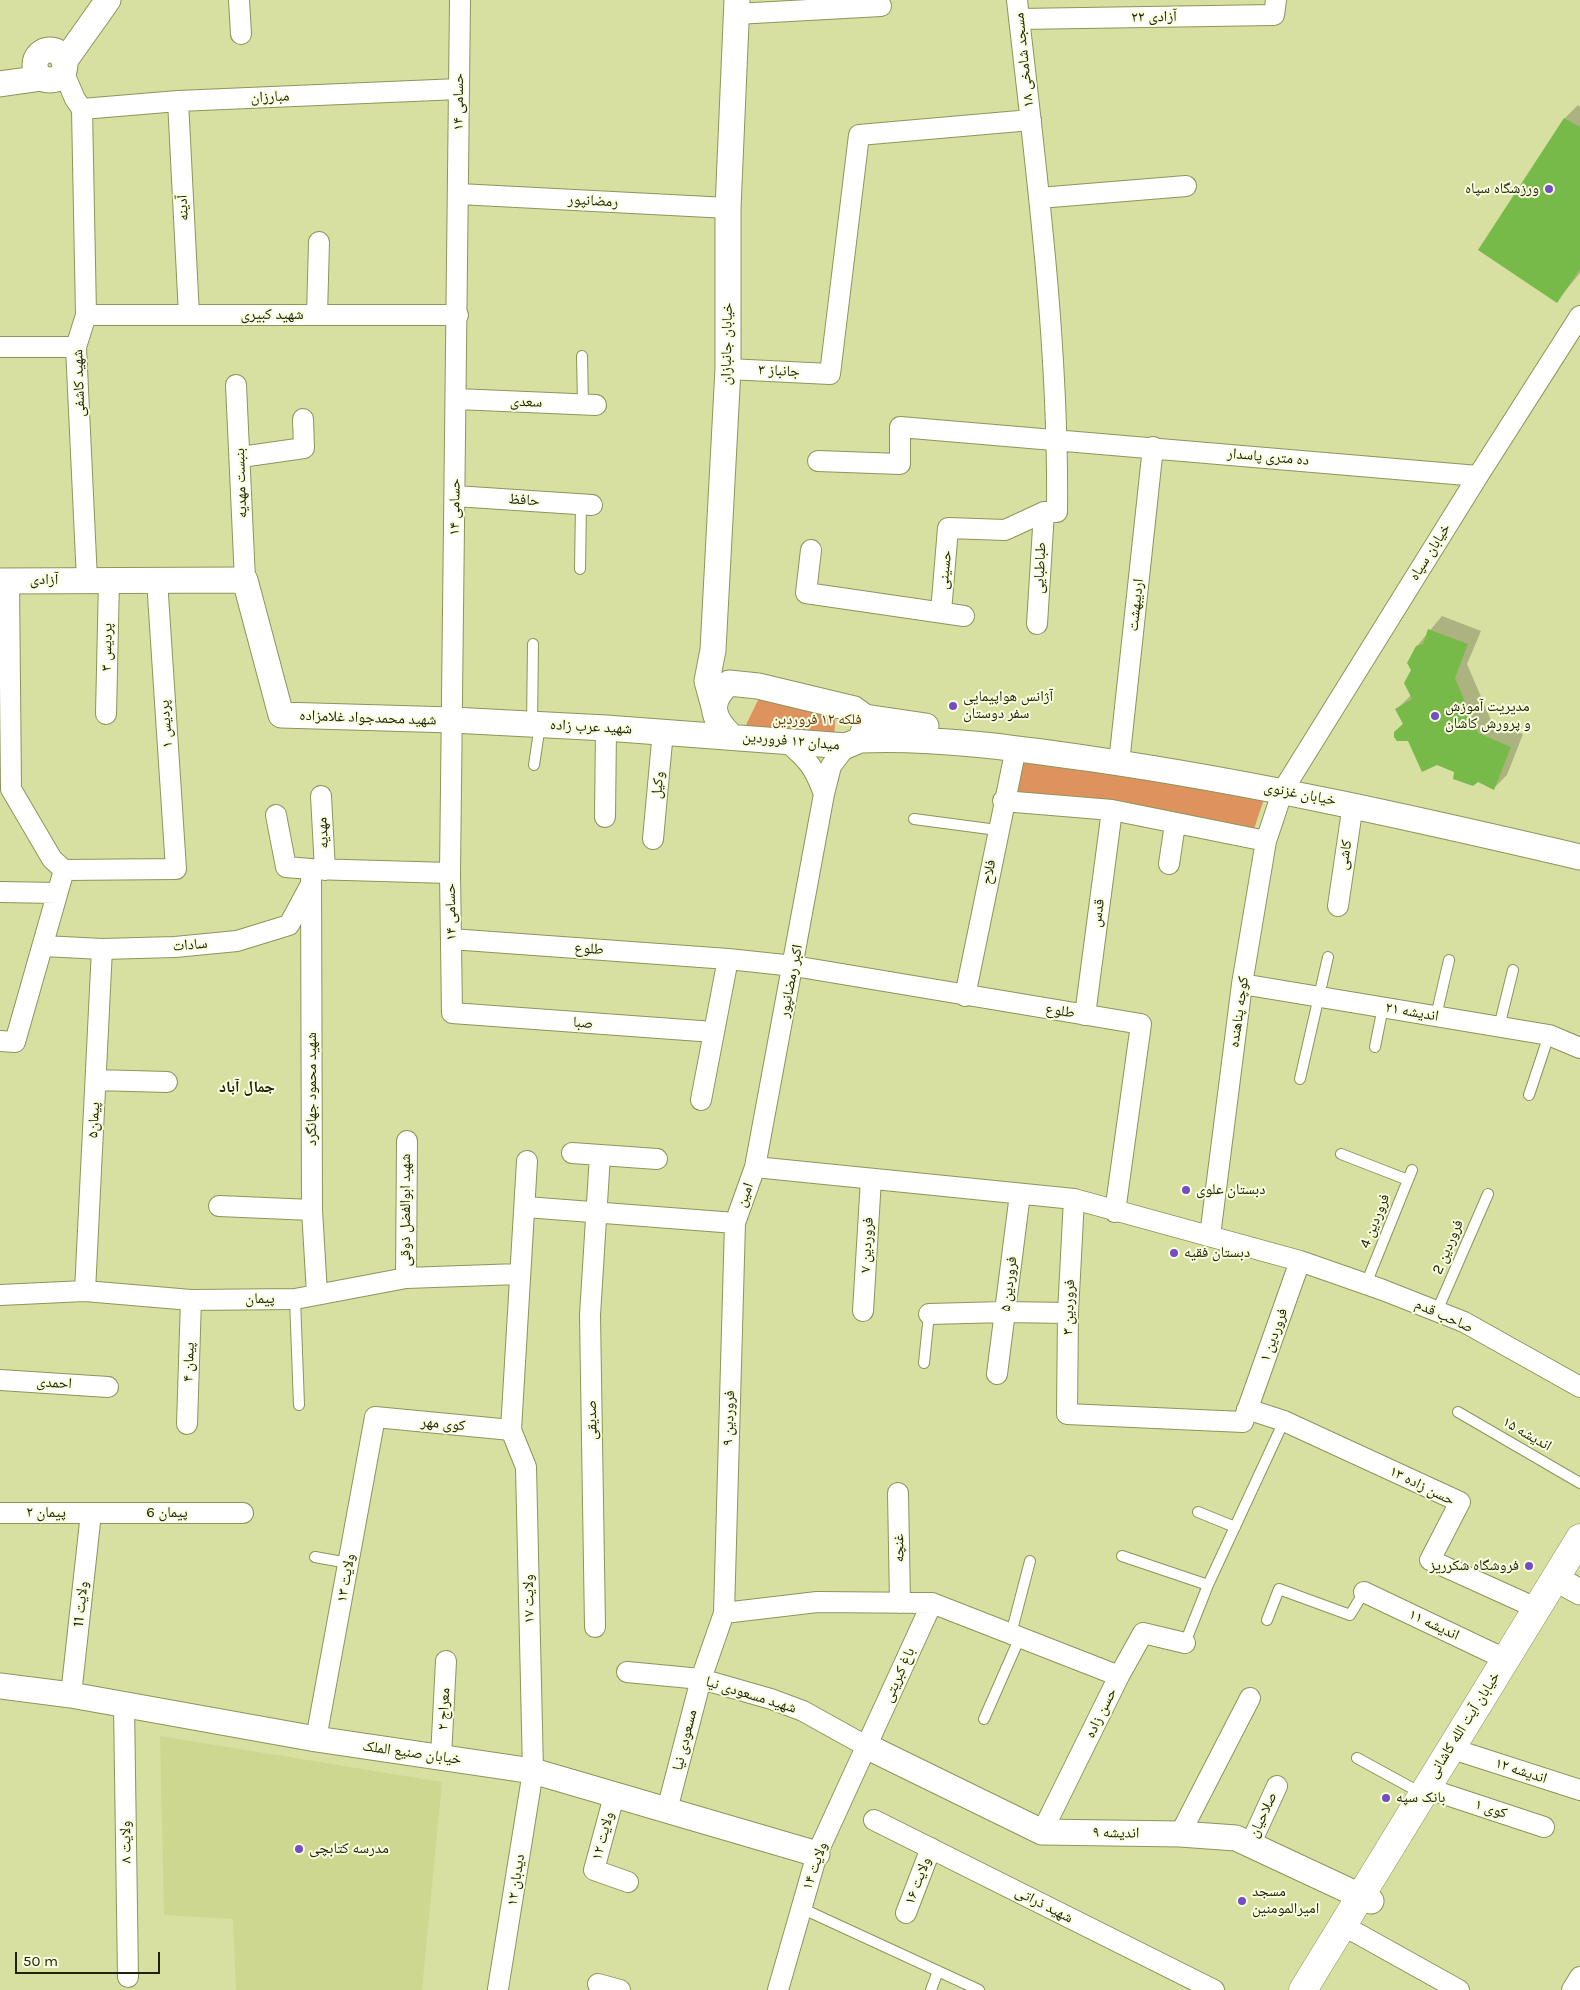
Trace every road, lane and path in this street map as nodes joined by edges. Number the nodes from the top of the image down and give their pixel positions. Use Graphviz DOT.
graph roads {
  1 [pos="108,0"];
  2 [pos="239,0"];
  3 [pos="460,0"];
  4 [pos="1276,0"];
  5 [pos="882,6"];
  6 [pos="736,7"];
  7 [pos="1018,10"];
  8 [pos="241,34"];
  9 [pos="54,64"];
  10 [pos="6,83"];
  11 [pos="459,89"];
  12 [pos="178,101"];
  13 [pos="78,104"];
  14 [pos="1030,120"];
  15 [pos="1186,186"];
  16 [pos="459,194"];
  17 [pos="1039,198"];
  18 [pos="728,208"];
  19 [pos="319,242"];
  20 [pos="86,315"];
  21 [pos="189,315"];
  22 [pos="316,315"];
  23 [pos="458,315"];
  24 [pos="1580,316"];
  25 [pos="76,347"];
  26 [pos="0,348"];
  27 [pos="582,356"];
  28 [pos="728,369"];
  29 [pos="236,385"];
  30 [pos="457,399"];
  31 [pos="590,405"];
  32 [pos="303,419"];
  33 [pos="1058,439"];
  34 [pos="1153,447"];
  35 [pos="241,458"];
  36 [pos="818,461"];
  37 [pos="1478,476"];
  38 [pos="455,496"];
  39 [pos="586,504"];
  40 [pos="1044,512"];
  41 [pos="811,550"];
  42 [pos="580,568"];
  43 [pos="98,580"];
  44 [pos="157,580"];
  45 [pos="245,580"];
  46 [pos="4,581"];
  47 [pos="941,612"];
  48 [pos="964,616"];
  49 [pos="1037,624"];
  50 [pos="532,644"];
  51 [pos="713,650"];
  52 [pos="729,683"];
  53 [pos="714,707"];
  54 [pos="106,714"];
  55 [pos="452,720"];
  56 [pos="536,724"];
  57 [pos="606,728"];
  58 [pos="663,731"];
  59 [pos="857,734"];
  60 [pos="731,736"];
  61 [pos="786,742"];
  62 [pos="1016,748"];
  63 [pos="1118,763"];
  64 [pos="534,765"];
  65 [pos="5,789"];
  66 [pos="1282,790"];
  67 [pos="824,794"];
  68 [pos="322,796"];
  69 [pos="1003,801"];
  70 [pos="1353,804"];
  71 [pos="1112,810"];
  72 [pos="276,815"];
  73 [pos="605,817"];
  74 [pos="914,819"];
  75 [pos="1175,824"];
  76 [pos="997,830"];
  77 [pos="653,838"];
  78 [pos="1266,841"];
  79 [pos="1580,857"];
  80 [pos="1169,864"];
  81 [pos="64,870"];
  82 [pos="450,873"];
  83 [pos="316,874"];
  84 [pos="0,892"];
  85 [pos="57,893"];
  86 [pos="1338,906"];
  87 [pos="451,939"];
  88 [pos="42,946"];
  89 [pos="102,949"];
  90 [pos="1328,957"];
  91 [pos="728,959"];
  92 [pos="1449,960"];
  93 [pos="794,966"];
  94 [pos="1513,970"];
  95 [pos="1242,984"];
  96 [pos="965,996"];
  97 [pos="1319,996"];
  98 [pos="1383,1007"];
  99 [pos="452,1013"];
  100 [pos="1085,1015"];
  101 [pos="1436,1016"];
  102 [pos="1499,1027"];
  103 [pos="714,1032"];
  104 [pos="1549,1035"];
  105 [pos="0,1041"];
  106 [pos="1375,1047"];
  107 [pos="1580,1048"];
  108 [pos="1300,1079"];
  109 [pos="96,1080"];
  110 [pos="167,1082"];
  111 [pos="1529,1096"];
  112 [pos="701,1100"];
  113 [pos="407,1141"];
  114 [pos="572,1153"];
  115 [pos="1341,1154"];
  116 [pos="600,1155"];
  117 [pos="657,1159"];
  118 [pos="527,1161"];
  119 [pos="755,1167"];
  120 [pos="870,1178"];
  121 [pos="1020,1194"];
  122 [pos="1488,1194"];
  123 [pos="1074,1199"];
  124 [pos="219,1206"];
  125 [pos="526,1207"];
  126 [pos="312,1210"];
  127 [pos="598,1212"];
  128 [pos="1115,1212"];
  129 [pos="735,1223"];
  130 [pos="1210,1236"];
  131 [pos="1300,1261"];
  132 [pos="519,1274"];
  133 [pos="406,1278"];
  134 [pos="1366,1284"];
  135 [pos="85,1291"];
  136 [pos="317,1294"];
  137 [pos="0,1296"];
  138 [pos="295,1299"];
  139 [pos="191,1300"];
  140 [pos="863,1311"];
  141 [pos="1437,1311"];
  142 [pos="1005,1312"];
  143 [pos="1068,1313"];
  144 [pos="929,1314"];
  145 [pos="924,1363"];
  146 [pos="997,1374"];
  147 [pos="0,1380"];
  148 [pos="108,1386"];
  149 [pos="1580,1387"];
  150 [pos="298,1405"];
  151 [pos="1247,1409"];
  152 [pos="1458,1412"];
  153 [pos="375,1417"];
  154 [pos="1284,1421"];
  155 [pos="187,1424"];
  156 [pos="511,1430"];
  157 [pos="1580,1483"];
  158 [pos="898,1493"];
  159 [pos="1198,1512"];
  160 [pos="0,1513"];
  161 [pos="91,1513"];
  162 [pos="243,1513"];
  163 [pos="1235,1527"];
  164 [pos="1580,1538"];
  165 [pos="1122,1556"];
  166 [pos="315,1557"];
  167 [pos="1580,1558"];
  168 [pos="1030,1561"];
  169 [pos="348,1563"];
  170 [pos="1567,1584"];
  171 [pos="1208,1585"];
  172 [pos="1364,1592"];
  173 [pos="900,1603"];
  174 [pos="932,1603"];
  175 [pos="1536,1608"];
  176 [pos="724,1613"];
  177 [pos="1267,1620"];
  178 [pos="594,1627"];
  179 [pos="1016,1636"];
  180 [pos="1185,1643"];
  181 [pos="1505,1659"];
  182 [pos="446,1661"];
  183 [pos="628,1672"];
  184 [pos="1119,1676"];
  185 [pos="700,1679"];
  186 [pos="0,1686"];
  187 [pos="71,1695"];
  188 [pos="1250,1698"];
  189 [pos="124,1706"];
  190 [pos="984,1719"];
  191 [pos="316,1739"];
  192 [pos="866,1746"];
  193 [pos="1462,1752"];
  194 [pos="441,1757"];
  195 [pos="1357,1758"];
  196 [pos="533,1771"];
  197 [pos="1277,1786"];
  198 [pos="1580,1790"];
  199 [pos="1430,1793"];
  200 [pos="614,1796"];
  201 [pos="667,1810"];
  202 [pos="874,1820"];
  203 [pos="1544,1827"];
  204 [pos="1042,1832"];
  205 [pos="1180,1834"];
  206 [pos="1250,1845"];
  207 [pos="930,1848"];
  208 [pos="817,1854"];
  209 [pos="628,1882"];
  210 [pos="1365,1899"];
  211 [pos="802,1908"];
  212 [pos="906,1913"];
  213 [pos="1353,1931"];
  214 [pos="938,1971"];
  215 [pos="128,1977"];
  216 [pos="1580,1977"];
  217 [pos="598,1984"];
  218 [pos="498,1990"];
  219 [pos="620,1990"];
  220 [pos="778,1990"];
  221 [pos="931,1990"];
  222 [pos="979,1990"];
  223 [pos="1214,1990"];
  224 [pos="1303,1990"];
  225 [pos="1317,1990"];
  226 [pos="1459,1990"];
  227 [pos="1572,1990"];
  1 -- 9 [label="street"];
  2 -- 8 [label="street"];
  3 -- 11 [label="street, حسامی ۱۴"];
  4 -- 7 [label="street, آزادی ۲۲"];
  5 -- 6 [label="street"];
  6 -- 18 [label="street, خیابان جانبازان"];
  7 -- 14 [label="street, مسجد شامخی ۱۸"];
  9 -- 10 [label="street"];
  9 -- 13 [label="street"];
  11 -- 12 [label="street, مبارزان"];
  11 -- 16 [label="street, حسامی ۱۴"];
  12 -- 13 [label="street, مبارزان"];
  12 -- 21 [label="street, آدینه"];
  13 -- 20 [label="street, شهید کاشفی"];
  14 -- 17 [label="street, مسجد شامخی ۱۸"];
  14 -- 28 [label="street, جانباز ۳"];
  15 -- 17 [label="street"];
  16 -- 18 [label="street, رمضانپور"];
  16 -- 23 [label="street, حسامی ۱۴"];
  17 -- 33 [label="street, مسجد شامخی ۱۸"];
  18 -- 28 [label="street, خیابان جانبازان"];
  19 -- 22 [label="street"];
  20 -- 21 [label="street, شهید کبیری"];
  20 -- 25 [label="street, شهید کاشفی"];
  21 -- 22 [label="street, شهید کبیری"];
  22 -- 23 [label="street, شهید کبیری"];
  23 -- 30 [label="street, حسامی ۱۴"];
  24 -- 37 [label="street, خیابان سپاه"];
  25 -- 26 [label="street"];
  25 -- 43 [label="street, شهید کاشفی"];
  27 -- 31 [label="lane"];
  28 -- 51 [label="street, خیابان جانبازان"];
  29 -- 35 [label="street, بنبست مهدیه"];
  30 -- 31 [label="street, سعدی"];
  30 -- 38 [label="street, حسامی ۱۴"];
  32 -- 35 [label="street"];
  33 -- 34 [label="street, ده متری پاسدار"];
  33 -- 36 [label="street, ده متری پاسدار"];
  33 -- 40 [label="street, مسجد شامخی ۱۸"];
  34 -- 37 [label="street, ده متری پاسدار"];
  34 -- 63 [label="street, اردیبهشت"];
  35 -- 45 [label="street, بنبست مهدیه"];
  37 -- 66 [label="street, خیابان سپاه"];
  38 -- 39 [label="street, حافظ"];
  38 -- 55 [label="street, حسامی ۱۴"];
  39 -- 42 [label="lane"];
  40 -- 47 [label="street, حسینی"];
  40 -- 49 [label="street, طباطبایی"];
  41 -- 47 [label="street"];
  43 -- 44 [label="street"];
  43 -- 46 [label="street, آزادی"];
  43 -- 54 [label="street, پردیس ۳"];
  44 -- 45 [label="street"];
  44 -- 81 [label="street, پردیس ۱"];
  45 -- 55 [label="street, شهید محمدجواد غلامزاده"];
  46 -- 65 [label="street"];
  47 -- 48 [label="street"];
  50 -- 56 [label="lane"];
  51 -- 52 [label="street, خیابان جانبازان"];
  51 -- 53 [label="street, میدان ۱۲ فروردین"];
  52 -- 53 [label="street"];
  52 -- 59 [label="street"];
  53 -- 60 [label="street, میدان ۱۲ فروردین"];
  55 -- 56 [label="street, شهید عرب زاده"];
  55 -- 82 [label="street, حسامی ۱۴"];
  56 -- 57 [label="street, شهید عرب زاده"];
  56 -- 64 [label="lane"];
  57 -- 58 [label="street, شهید عرب زاده"];
  57 -- 73 [label="street"];
  58 -- 60 [label="street, شهید عرب زاده"];
  58 -- 77 [label="street, وکیل"];
  59 -- 61 [label="street, میدان ۱۲ فروردین"];
  59 -- 62 [label="street, میدان ۱۲ فروردین"];
  59 -- 67 [label="street, اکبر رمضانپور"];
  60 -- 61 [label="street, میدان ۱۲ فروردین"];
  61 -- 67 [label="street"];
  62 -- 63 [label="street, خیابان غزنوی"];
  62 -- 69 [label="street, فلاح"];
  63 -- 66 [label="street, خیابان غزنوی"];
  65 -- 81 [label="street"];
  66 -- 70 [label="street, خیابان غزنوی"];
  66 -- 78 [label="street, کوچه پناهنده"];
  67 -- 93 [label="street, اکبر رمضانپور"];
  68 -- 83 [label="street, مهدیه"];
  69 -- 71 [label="street"];
  69 -- 76 [label="street, فلاح"];
  70 -- 79 [label="street, خیابان غزنوی"];
  70 -- 86 [label="street, کاشی"];
  71 -- 75 [label="street"];
  71 -- 100 [label="street, قدس"];
  72 -- 83 [label="street"];
  74 -- 76 [label="lane"];
  75 -- 78 [label="street"];
  75 -- 80 [label="street"];
  76 -- 96 [label="street, فلاح"];
  78 -- 95 [label="street, کوچه پناهنده"];
  81 -- 85 [label="street"];
  82 -- 83 [label="street"];
  82 -- 87 [label="street, حسامی ۱۴"];
  83 -- 89 [label="street, سادات"];
  83 -- 126 [label="street, شهید محمود جهانگرد"];
  84 -- 85 [label="street"];
  85 -- 88 [label="street"];
  87 -- 91 [label="street, طلوع"];
  87 -- 99 [label="street, حسامی ۱۴"];
  88 -- 89 [label="street, سادات"];
  88 -- 105 [label="street"];
  89 -- 109 [label="street, پیمان۵"];
  90 -- 97 [label="lane"];
  91 -- 93 [label="street, طلوع"];
  91 -- 103 [label="street"];
  92 -- 101 [label="lane"];
  93 -- 96 [label="street, طلوع"];
  93 -- 119 [label="street, اکبر رمضانپور"];
  94 -- 102 [label="lane"];
  95 -- 97 [label="street, اندیشه ۲۱"];
  95 -- 130 [label="street, کوچه پناهنده"];
  96 -- 100 [label="street, طلوع"];
  97 -- 98 [label="street, اندیشه ۲۱"];
  97 -- 108 [label="lane"];
  98 -- 101 [label="street, اندیشه ۲۱"];
  98 -- 106 [label="lane"];
  99 -- 103 [label="street, صبا"];
  100 -- 128 [label="street, طلوع"];
  101 -- 102 [label="street, اندیشه ۲۱"];
  102 -- 104 [label="street, اندیشه ۲۱"];
  103 -- 112 [label="street"];
  104 -- 107 [label="street, اندیشه ۲۱"];
  104 -- 111 [label="lane"];
  109 -- 110 [label="street"];
  109 -- 135 [label="street, پیمان۵"];
  113 -- 133 [label="street, شهید ابوالفضل ذوقی"];
  114 -- 116 [label="street"];
  115 -- 134 [label="lane, فروردین 4"];
  116 -- 117 [label="street"];
  116 -- 127 [label="street"];
  118 -- 125 [label="street"];
  119 -- 120 [label="street, صاحب قدم"];
  119 -- 129 [label="street, امین"];
  120 -- 121 [label="street, صاحب قدم"];
  120 -- 140 [label="street, فروردین ۷"];
  121 -- 123 [label="street, صاحب قدم"];
  121 -- 142 [label="street, فروردین ۵"];
  122 -- 141 [label="lane, فروردین 2"];
  123 -- 128 [label="street, صاحب قدم"];
  123 -- 143 [label="street, فروردین ۳"];
  124 -- 126 [label="street"];
  125 -- 127 [label="street"];
  125 -- 132 [label="street"];
  126 -- 136 [label="street, شهید محمود جهانگرد"];
  127 -- 129 [label="street"];
  127 -- 178 [label="street, صدیقی"];
  128 -- 130 [label="street, صاحب قدم"];
  129 -- 176 [label="street, فروردین ۹"];
  130 -- 131 [label="street, صاحب قدم"];
  131 -- 134 [label="street, صاحب قدم"];
  131 -- 151 [label="street, فروردین ۱"];
  132 -- 133 [label="street, پیمان"];
  132 -- 156 [label="street"];
  133 -- 136 [label="street, پیمان"];
  134 -- 141 [label="street, صاحب قدم"];
  135 -- 137 [label="street, پیمان"];
  135 -- 139 [label="street, پیمان"];
  136 -- 138 [label="street, پیمان"];
  138 -- 139 [label="street, پیمان"];
  138 -- 150 [label="lane"];
  139 -- 155 [label="street, پیمان ۴"];
  141 -- 149 [label="street, صاحب قدم"];
  142 -- 143 [label="street"];
  142 -- 144 [label="street"];
  142 -- 146 [label="street, فروردین ۵"];
  143 -- 151 [label="street, فروردین ۳"];
  144 -- 145 [label="lane"];
  147 -- 148 [label="street, احمدی"];
  151 -- 154 [label="street, حسن زاده ۱۳"];
  152 -- 157 [label="lane, اندیشه ۱۵"];
  153 -- 156 [label="street, کوی مهر"];
  153 -- 169 [label="street, ولایت ۱۳"];
  154 -- 163 [label="lane"];
  154 -- 175 [label="street, حسن زاده ۱۳"];
  156 -- 196 [label="street, ولایت ۱۷"];
  158 -- 173 [label="street, غنچه"];
  159 -- 163 [label="lane"];
  160 -- 161 [label="street, پیمان ۲"];
  161 -- 162 [label="street, پیمان 6"];
  161 -- 187 [label="street, ولایت 11"];
  163 -- 171 [label="lane"];
  164 -- 170 [label="main road, خیابان آیت الله کاشانی"];
  165 -- 171 [label="lane"];
  166 -- 169 [label="lane"];
  167 -- 170 [label="main road, خیابان آیت الله کاشانی"];
  168 -- 179 [label="lane"];
  169 -- 191 [label="street, ولایت ۱۳"];
  170 -- 175 [label="main road, خیابان آیت الله کاشانی"];
  170 -- 193 [label="main road, خیابان آیت الله کاشانی"];
  171 -- 180 [label="lane"];
  172 -- 177 [label="lane"];
  172 -- 181 [label="street, اندیشه ۱۱"];
  173 -- 174 [label="street"];
  173 -- 176 [label="street"];
  174 -- 179 [label="street"];
  174 -- 192 [label="street, باغ کبریتی"];
  175 -- 181 [label="main road, خیابان آیت الله کاشانی"];
  176 -- 185 [label="street, مسعودی نیا"];
  179 -- 184 [label="street"];
  179 -- 190 [label="lane"];
  180 -- 184 [label="street, حسن زاده"];
  181 -- 199 [label="main road, خیابان آیت الله کاشانی"];
  182 -- 194 [label="street, معراج ۲"];
  183 -- 185 [label="street, شهید مسعودی نیا"];
  184 -- 204 [label="street, حسن زاده"];
  185 -- 192 [label="street, شهید مسعودی نیا"];
  185 -- 201 [label="street, مسعودی نیا"];
  186 -- 187 [label="street, خیابان صنیع الملک"];
  187 -- 189 [label="street, خیابان صنیع الملک"];
  188 -- 205 [label="street"];
  189 -- 191 [label="street, خیابان صنیع الملک"];
  189 -- 215 [label="street, ولایت ۸"];
  191 -- 194 [label="street, خیابان صنیع الملک"];
  192 -- 204 [label="street, اندیشه ۹"];
  192 -- 208 [label="street, ولایت ۱۴"];
  193 -- 198 [label="street, اندیشه ۱۲"];
  193 -- 199 [label="main road, خیابان آیت الله کاشانی"];
  194 -- 196 [label="street, خیابان صنیع الملک"];
  195 -- 199 [label="lane"];
  196 -- 200 [label="street, خیابان صنیع الملک"];
  196 -- 218 [label="street, دیدبان ۱۲"];
  197 -- 206 [label="street, صلاحیان"];
  199 -- 203 [label="street, کوی ۱"];
  199 -- 210 [label="main road, خیابان آیت الله کاشانی"];
  200 -- 201 [label="street, خیابان صنیع الملک"];
  200 -- 209 [label="street, ولایت ۱۲"];
  201 -- 208 [label="street, خیابان صنیع الملک"];
  202 -- 207 [label="street, شهید ذراتی"];
  204 -- 205 [label="street, اندیشه ۹"];
  205 -- 206 [label="street, اندیشه ۹"];
  206 -- 210 [label="street, اندیشه ۹"];
  207 -- 212 [label="street, ولایت ۱۶"];
  207 -- 223 [label="street, شهید ذراتی"];
  208 -- 211 [label="street, ولایت ۱۴"];
  210 -- 213 [label="main road, خیابان آیت الله کاشانی"];
  210 -- 224 [label="main road, خیابان آیت الله کاشانی"];
  211 -- 214 [label="lane"];
  211 -- 220 [label="street, ولایت ۱۴"];
  213 -- 225 [label="main road, خیابان آیت الله کاشانی"];
  213 -- 226 [label="street"];
  214 -- 221 [label="lane"];
  214 -- 222 [label="lane"];
  216 -- 227 [label="street"];
  217 -- 219 [label="street"];
}
